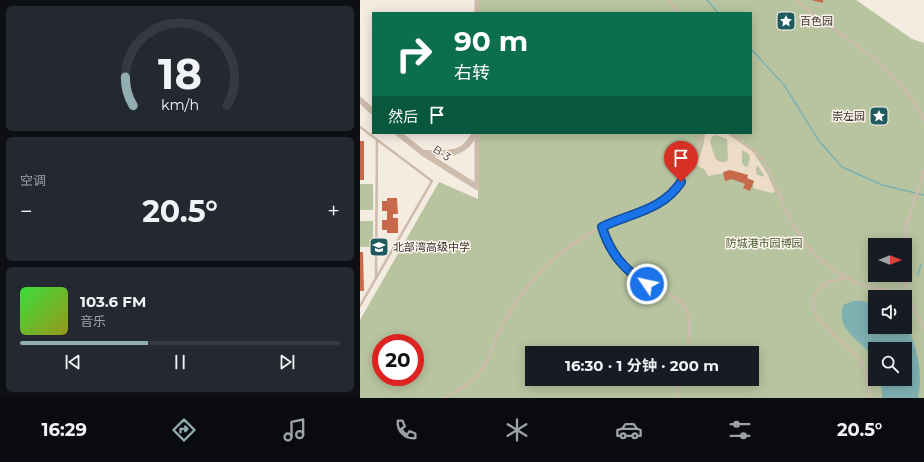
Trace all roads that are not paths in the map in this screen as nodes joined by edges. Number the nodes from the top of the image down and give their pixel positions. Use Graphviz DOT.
graph roads {
  1 [pos="477,0"];
  2 [pos="670,0"];
  3 [pos="796,0"];
  4 [pos="477,12"];
  5 [pos="676,12"];
  6 [pos="360,100"];
  7 [pos="372,111"];
  8 [pos="924,122"];
  9 [pos="360,127"];
  10 [pos="399,134"];
  11 [pos="475,134"];
  12 [pos="476,134"];
  13 [pos="702,134"];
  14 [pos="730,134"];
  15 [pos="376,140"];
  16 [pos="423,153"];
  17 [pos="924,171"];
  18 [pos="476,187"];
  19 [pos="602,227"];
  20 [pos="905,238"];
  21 [pos="846,278"];
  22 [pos="376,279"];
  23 [pos="888,290"];
  24 [pos="360,304"];
  25 [pos="912,306"];
  26 [pos="924,328"];
  27 [pos="688,346"];
  28 [pos="679,386"];
  29 [pos="445,398"];
  30 [pos="678,398"];
  31 [pos="868,398"];
  1 -- 4 [label="street"];
  2 -- 5 [label="lane"];
  3 -- 8 [label="lane"];
  6 -- 7 [label="street"];
  9 -- 15 [label="lane"];
  10 -- 16 [label="street, B-3"];
  11 -- 16 [label="street"];
  12 -- 18 [label="street"];
  13 -- 19 [label="lane"];
  14 -- 21 [label="lane"];
  15 -- 22 [label="lane"];
  15 -- 22 [label="lane"];
  16 -- 18 [label="street, B-3"];
  17 -- 20 [label="lane"];
  19 -- 27 [label="lane"];
  19 -- 29 [label="lane"];
  21 -- 23 [label="lane"];
  21 -- 31 [label="lane"];
  22 -- 24 [label="lane"];
  25 -- 26 [label="lane"];
  28 -- 30 [label="lane"];
}
